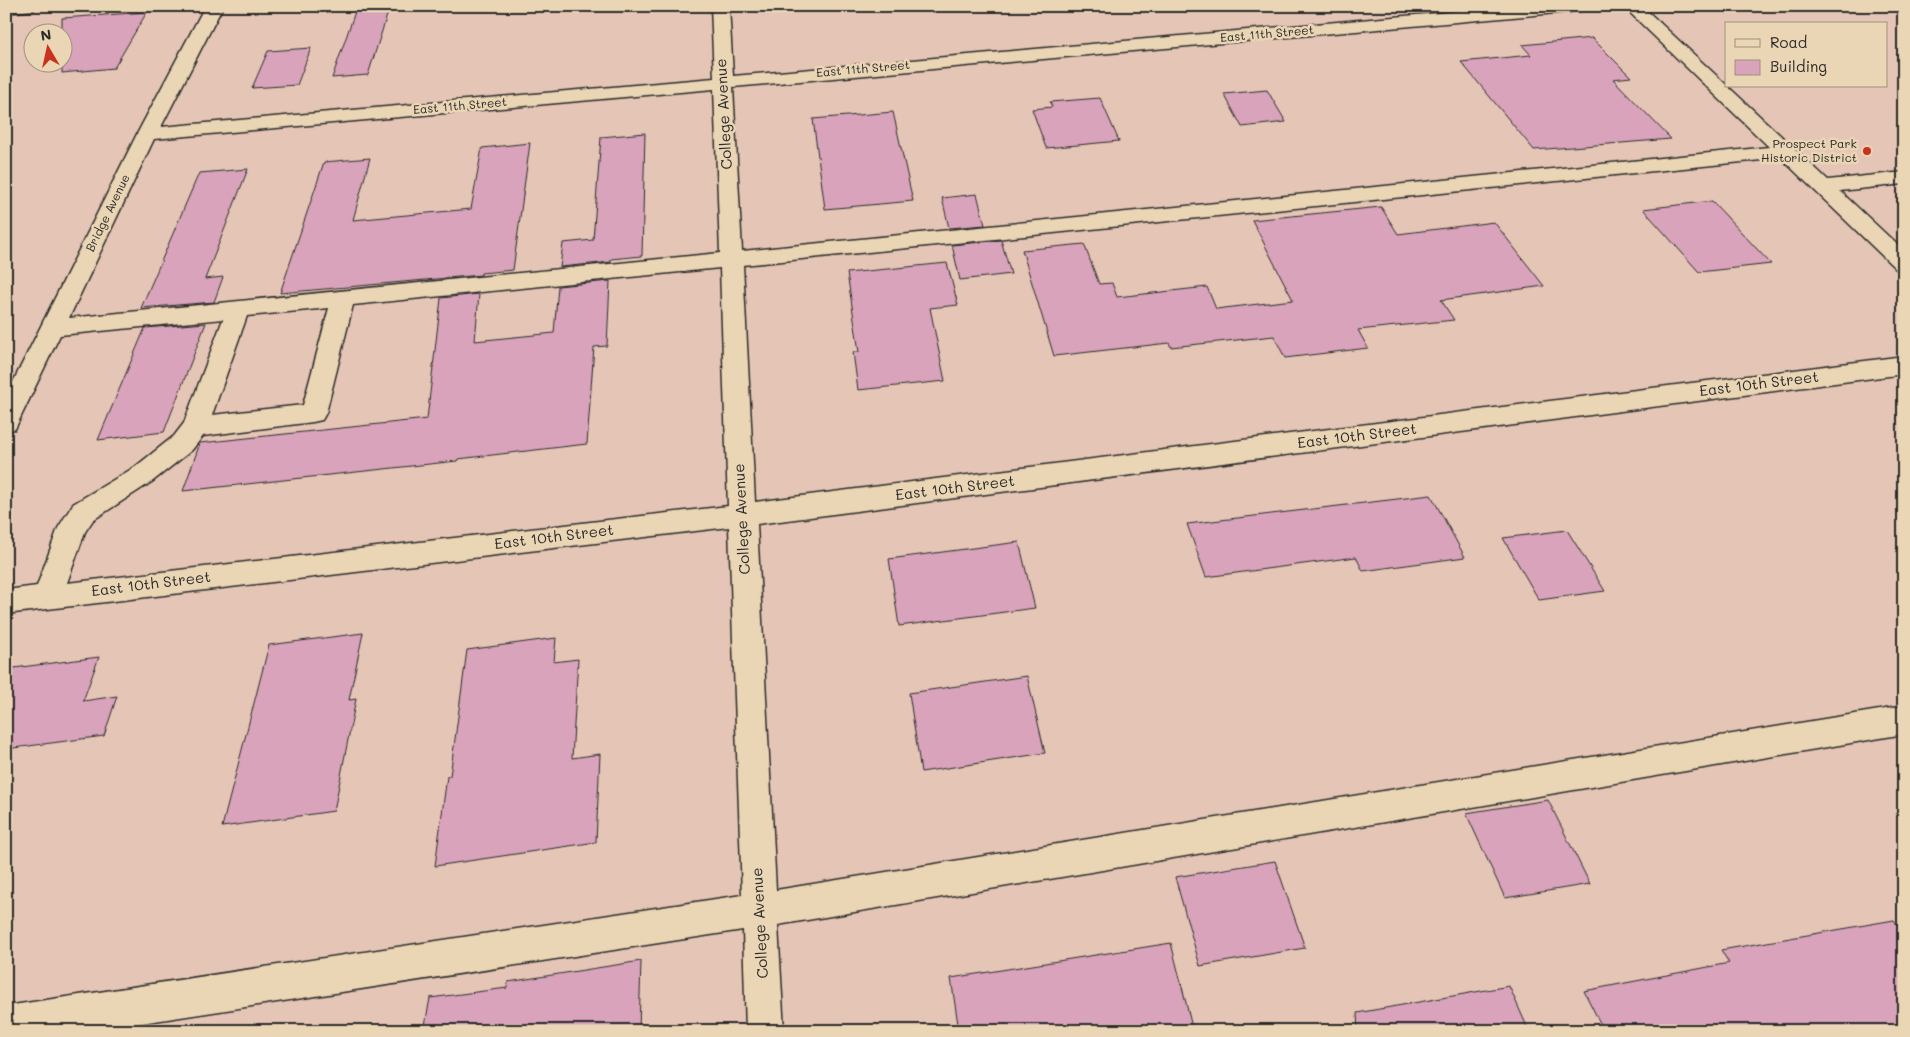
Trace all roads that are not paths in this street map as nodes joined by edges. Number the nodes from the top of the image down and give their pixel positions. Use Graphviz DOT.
graph roads {
  1 [pos="27,6"];
  2 [pos="214,6"];
  3 [pos="720,6"];
  4 [pos="1579,6"];
  5 [pos="1632,6"];
  6 [pos="6,8"];
  7 [pos="723,82"];
  8 [pos="147,134"];
  9 [pos="1784,152"];
  10 [pos="1904,178"];
  11 [pos="1821,186"];
  12 [pos="731,258"];
  13 [pos="1904,264"];
  14 [pos="344,297"];
  15 [pos="238,308"];
  16 [pos="52,328"];
  17 [pos="1904,365"];
  18 [pos="6,422"];
  19 [pos="195,428"];
  20 [pos="742,515"];
  21 [pos="48,596"];
  22 [pos="6,602"];
  23 [pos="1904,720"];
  24 [pos="760,910"];
  25 [pos="6,1025"];
  26 [pos="765,1031"];
  1 -- 6 [label="street"];
  2 -- 8 [label="street, Bridge Avenue"];
  3 -- 7 [label="street, College Avenue"];
  4 -- 7 [label="street, East 11th Street"];
  5 -- 9 [label="street"];
  7 -- 8 [label="street, East 11th Street"];
  7 -- 12 [label="street, College Avenue"];
  8 -- 16 [label="street, Bridge Avenue"];
  9 -- 11 [label="street"];
  9 -- 12 [label="street"];
  10 -- 11 [label="street"];
  11 -- 13 [label="street"];
  12 -- 14 [label="street"];
  12 -- 20 [label="street, College Avenue"];
  14 -- 15 [label="street"];
  14 -- 19 [label="street"];
  15 -- 16 [label="street"];
  15 -- 19 [label="street"];
  16 -- 18 [label="street, Bridge Avenue"];
  17 -- 20 [label="street, East 10th Street"];
  19 -- 21 [label="street"];
  20 -- 21 [label="street, East 10th Street"];
  20 -- 24 [label="street, College Avenue"];
  21 -- 22 [label="street, East 10th Street"];
  23 -- 24 [label="street"];
  24 -- 25 [label="street"];
  24 -- 26 [label="street, College Avenue"];
}
